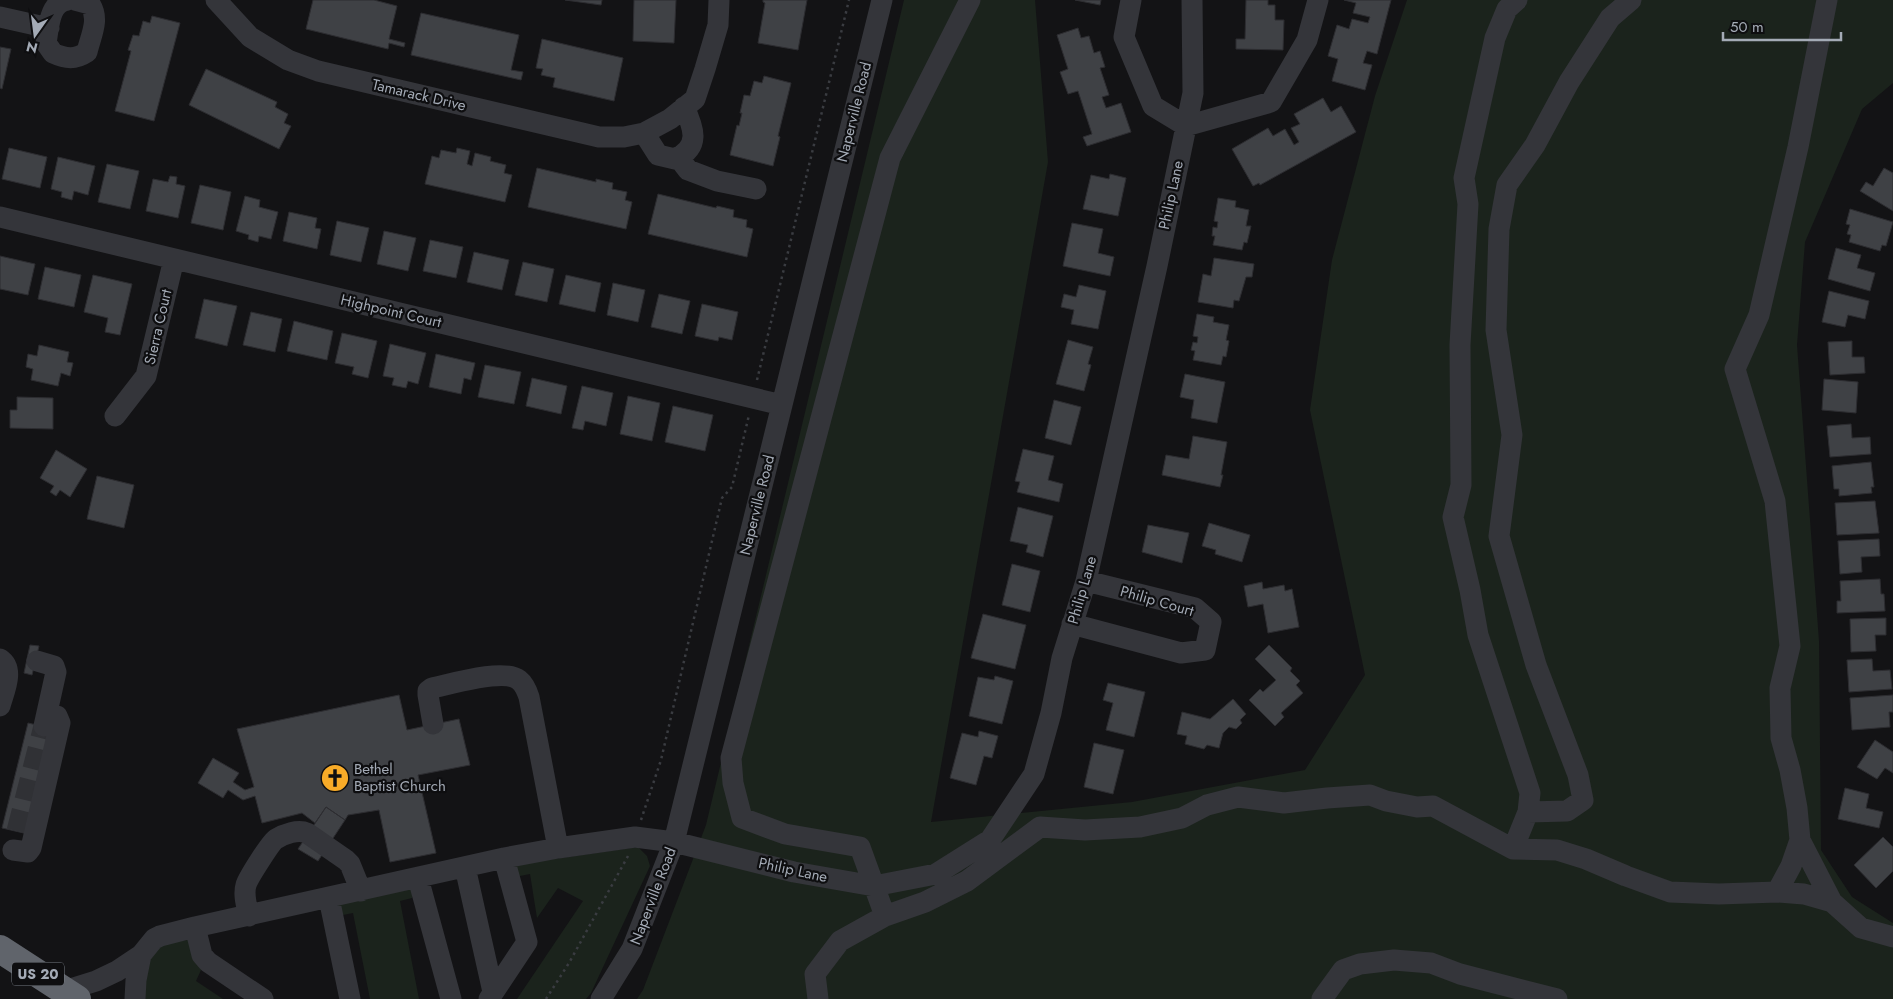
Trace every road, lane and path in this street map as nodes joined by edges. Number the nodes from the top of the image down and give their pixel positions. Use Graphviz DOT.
graph roads {
  1 [pos="68,0"];
  2 [pos="216,0"];
  3 [pos="719,0"];
  4 [pos="849,0"];
  5 [pos="882,0"];
  6 [pos="970,0"];
  7 [pos="1131,0"];
  8 [pos="1192,0"];
  9 [pos="1318,0"];
  10 [pos="1517,0"];
  11 [pos="1631,0"];
  12 [pos="1827,0"];
  13 [pos="87,1"];
  14 [pos="0,17"];
  15 [pos="49,28"];
  16 [pos="684,107"];
  17 [pos="1186,126"];
  18 [pos="644,133"];
  19 [pos="678,157"];
  20 [pos="756,189"];
  21 [pos="0,217"];
  22 [pos="174,259"];
  23 [pos="759,376"];
  24 [pos="782,405"];
  25 [pos="750,410"];
  26 [pos="115,416"];
  27 [pos="1086,581"];
  28 [pos="1072,624"];
  29 [pos="0,652"];
  30 [pos="0,659"];
  31 [pos="2,698"];
  32 [pos="433,724"];
  33 [pos="1528,812"];
  34 [pos="635,837"];
  35 [pos="1800,840"];
  36 [pos="10,842"];
  37 [pos="674,842"];
  38 [pos="558,848"];
  39 [pos="1512,849"];
  40 [pos="504,858"];
  41 [pos="465,867"];
  42 [pos="418,878"];
  43 [pos="874,886"];
  44 [pos="361,891"];
  45 [pos="1777,892"];
  46 [pos="329,898"];
  47 [pos="1832,902"];
  48 [pos="249,916"];
  49 [pos="885,916"];
  50 [pos="195,927"];
  51 [pos="1893,937"];
  52 [pos="1,950"];
  53 [pos="141,955"];
  54 [pos="70,995"];
  55 [pos="491,996"];
  56 [pos="135,999"];
  57 [pos="263,999"];
  58 [pos="350,999"];
  59 [pos="451,999"];
  60 [pos="546,999"];
  61 [pos="601,999"];
  62 [pos="818,999"];
  63 [pos="1322,999"];
  64 [pos="1557,999"];
  1 -- 15 [label="street"];
  2 -- 18 [label="street, Tamarack Drive"];
  3 -- 16 [label="street, Tamarack Drive"];
  4 -- 23 [label="path"];
  5 -- 24 [label="street, Naperville Road"];
  6 -- 43 [label="street"];
  7 -- 17 [label="street"];
  8 -- 17 [label="street, Philip Lane"];
  9 -- 17 [label="street"];
  10 -- 33 [label="street"];
  11 -- 33 [label="street"];
  12 -- 35 [label="street"];
  13 -- 15 [label="street"];
  14 -- 15 [label="street"];
  16 -- 18 [label="street, Tamarack Drive"];
  16 -- 19 [label="street"];
  17 -- 27 [label="street, Philip Lane"];
  18 -- 19 [label="street"];
  19 -- 20 [label="street"];
  21 -- 22 [label="street, Highpoint Court"];
  22 -- 24 [label="street, Highpoint Court"];
  22 -- 26 [label="street, Sierra Court"];
  24 -- 37 [label="street, Naperville Road"];
  25 -- 34 [label="path"];
  27 -- 28 [label="street, Philip Lane"];
  27 -- 28 [label="street, Philip Court"];
  28 -- 43 [label="street, Philip Lane"];
  29 -- 36 [label="street"];
  30 -- 31 [label="street"];
  32 -- 38 [label="street"];
  33 -- 39 [label="street"];
  34 -- 37 [label="street, Philip Lane"];
  34 -- 38 [label="street, Philip Lane"];
  34 -- 60 [label="path"];
  35 -- 45 [label="street"];
  35 -- 47 [label="street"];
  37 -- 43 [label="street, Philip Lane"];
  37 -- 61 [label="street, Naperville Road"];
  38 -- 40 [label="street, Philip Lane"];
  39 -- 45 [label="street"];
  39 -- 49 [label="street"];
  40 -- 41 [label="street, Philip Lane"];
  40 -- 55 [label="street"];
  41 -- 42 [label="street, Philip Lane"];
  41 -- 55 [label="street"];
  42 -- 44 [label="street, Philip Lane"];
  42 -- 59 [label="street"];
  43 -- 49 [label="street"];
  44 -- 46 [label="street, Philip Lane"];
  44 -- 48 [label="street"];
  45 -- 47 [label="street"];
  46 -- 48 [label="street, Philip Lane"];
  46 -- 58 [label="street"];
  47 -- 51 [label="street"];
  48 -- 50 [label="street, Philip Lane"];
  49 -- 62 [label="street"];
  50 -- 53 [label="street, Philip Lane"];
  50 -- 57 [label="street"];
  52 -- 54 [label="highway, US 20"];
  53 -- 54 [label="street, Philip Lane"];
  53 -- 56 [label="street"];
  63 -- 64 [label="street"];
}
